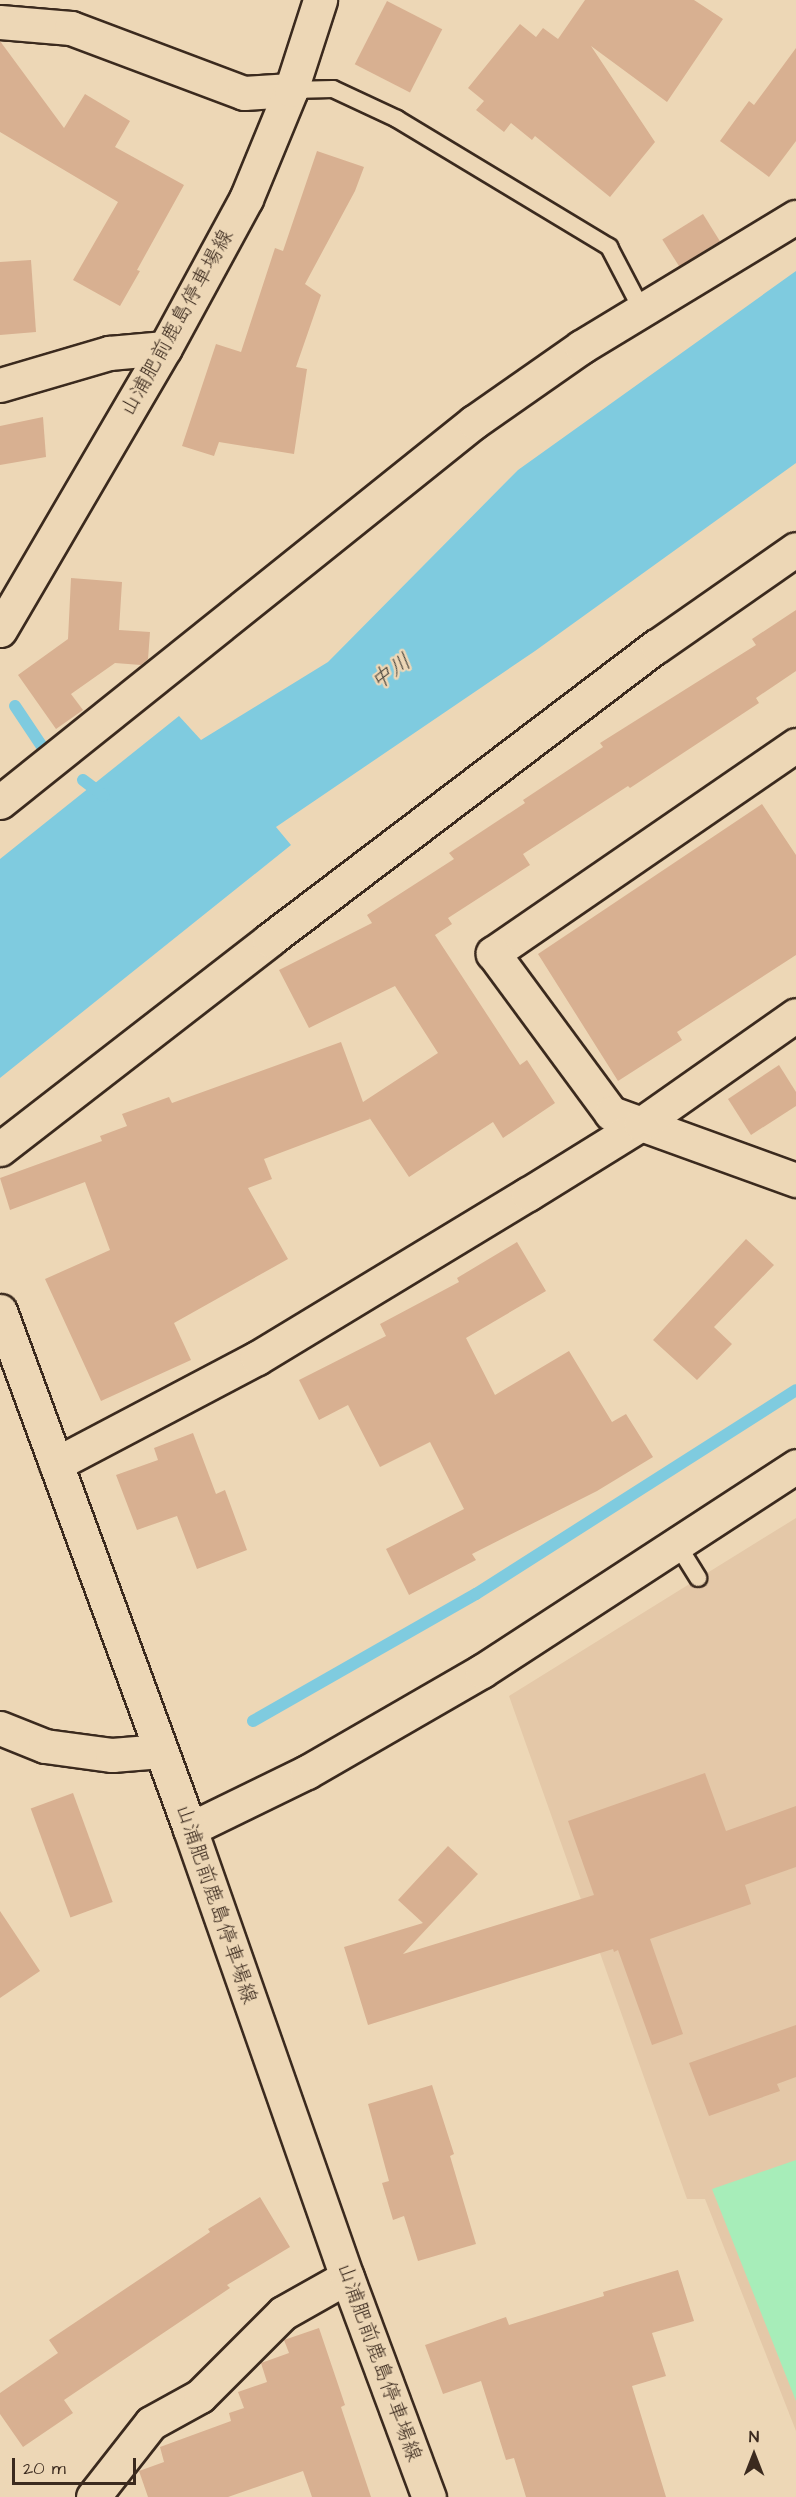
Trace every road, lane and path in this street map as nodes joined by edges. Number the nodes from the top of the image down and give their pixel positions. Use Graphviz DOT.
graph roads {
  1 [pos="320,0"];
  2 [pos="0,22"];
  3 [pos="291,90"];
  4 [pos="796,217"];
  5 [pos="642,310"];
  6 [pos="165,348"];
  7 [pos="0,385"];
  8 [pos="796,549"];
  9 [pos="0,630"];
  10 [pos="796,746"];
  11 [pos="0,802"];
  12 [pos="796,1015"];
  13 [pos="641,1124"];
  14 [pos="0,1149"];
  15 [pos="796,1180"];
  16 [pos="0,1311"];
  17 [pos="56,1464"];
  18 [pos="796,1466"];
  19 [pos="677,1544"];
  20 [pos="698,1578"];
  21 [pos="0,1728"];
  22 [pos="161,1751"];
  23 [pos="190,1830"];
  24 [pos="347,2277"];
  25 [pos="93,2497"];
  26 [pos="429,2497"];
  1 -- 3 [label="street, 山浦肥前鹿島停車場線"];
  2 -- 3 [label="street"];
  3 -- 5 [label="lane"];
  3 -- 6 [label="street, 山浦肥前鹿島停車場線"];
  4 -- 5 [label="street"];
  5 -- 11 [label="street"];
  6 -- 7 [label="street"];
  6 -- 9 [label="street, 山浦肥前鹿島停車場線"];
  8 -- 14 [label="street"];
  10 -- 13 [label="street"];
  12 -- 13 [label="street"];
  13 -- 15 [label="street"];
  13 -- 17 [label="street"];
  16 -- 17 [label="street, 山浦肥前鹿島停車場線"];
  17 -- 22 [label="street, 山浦肥前鹿島停車場線"];
  18 -- 19 [label="street"];
  19 -- 20 [label="lane"];
  19 -- 23 [label="street"];
  21 -- 22 [label="street"];
  22 -- 23 [label="street, 山浦肥前鹿島停車場線"];
  23 -- 24 [label="street, 山浦肥前鹿島停車場線"];
  24 -- 25 [label="street"];
  24 -- 26 [label="street, 山浦肥前鹿島停車場線"];
}
